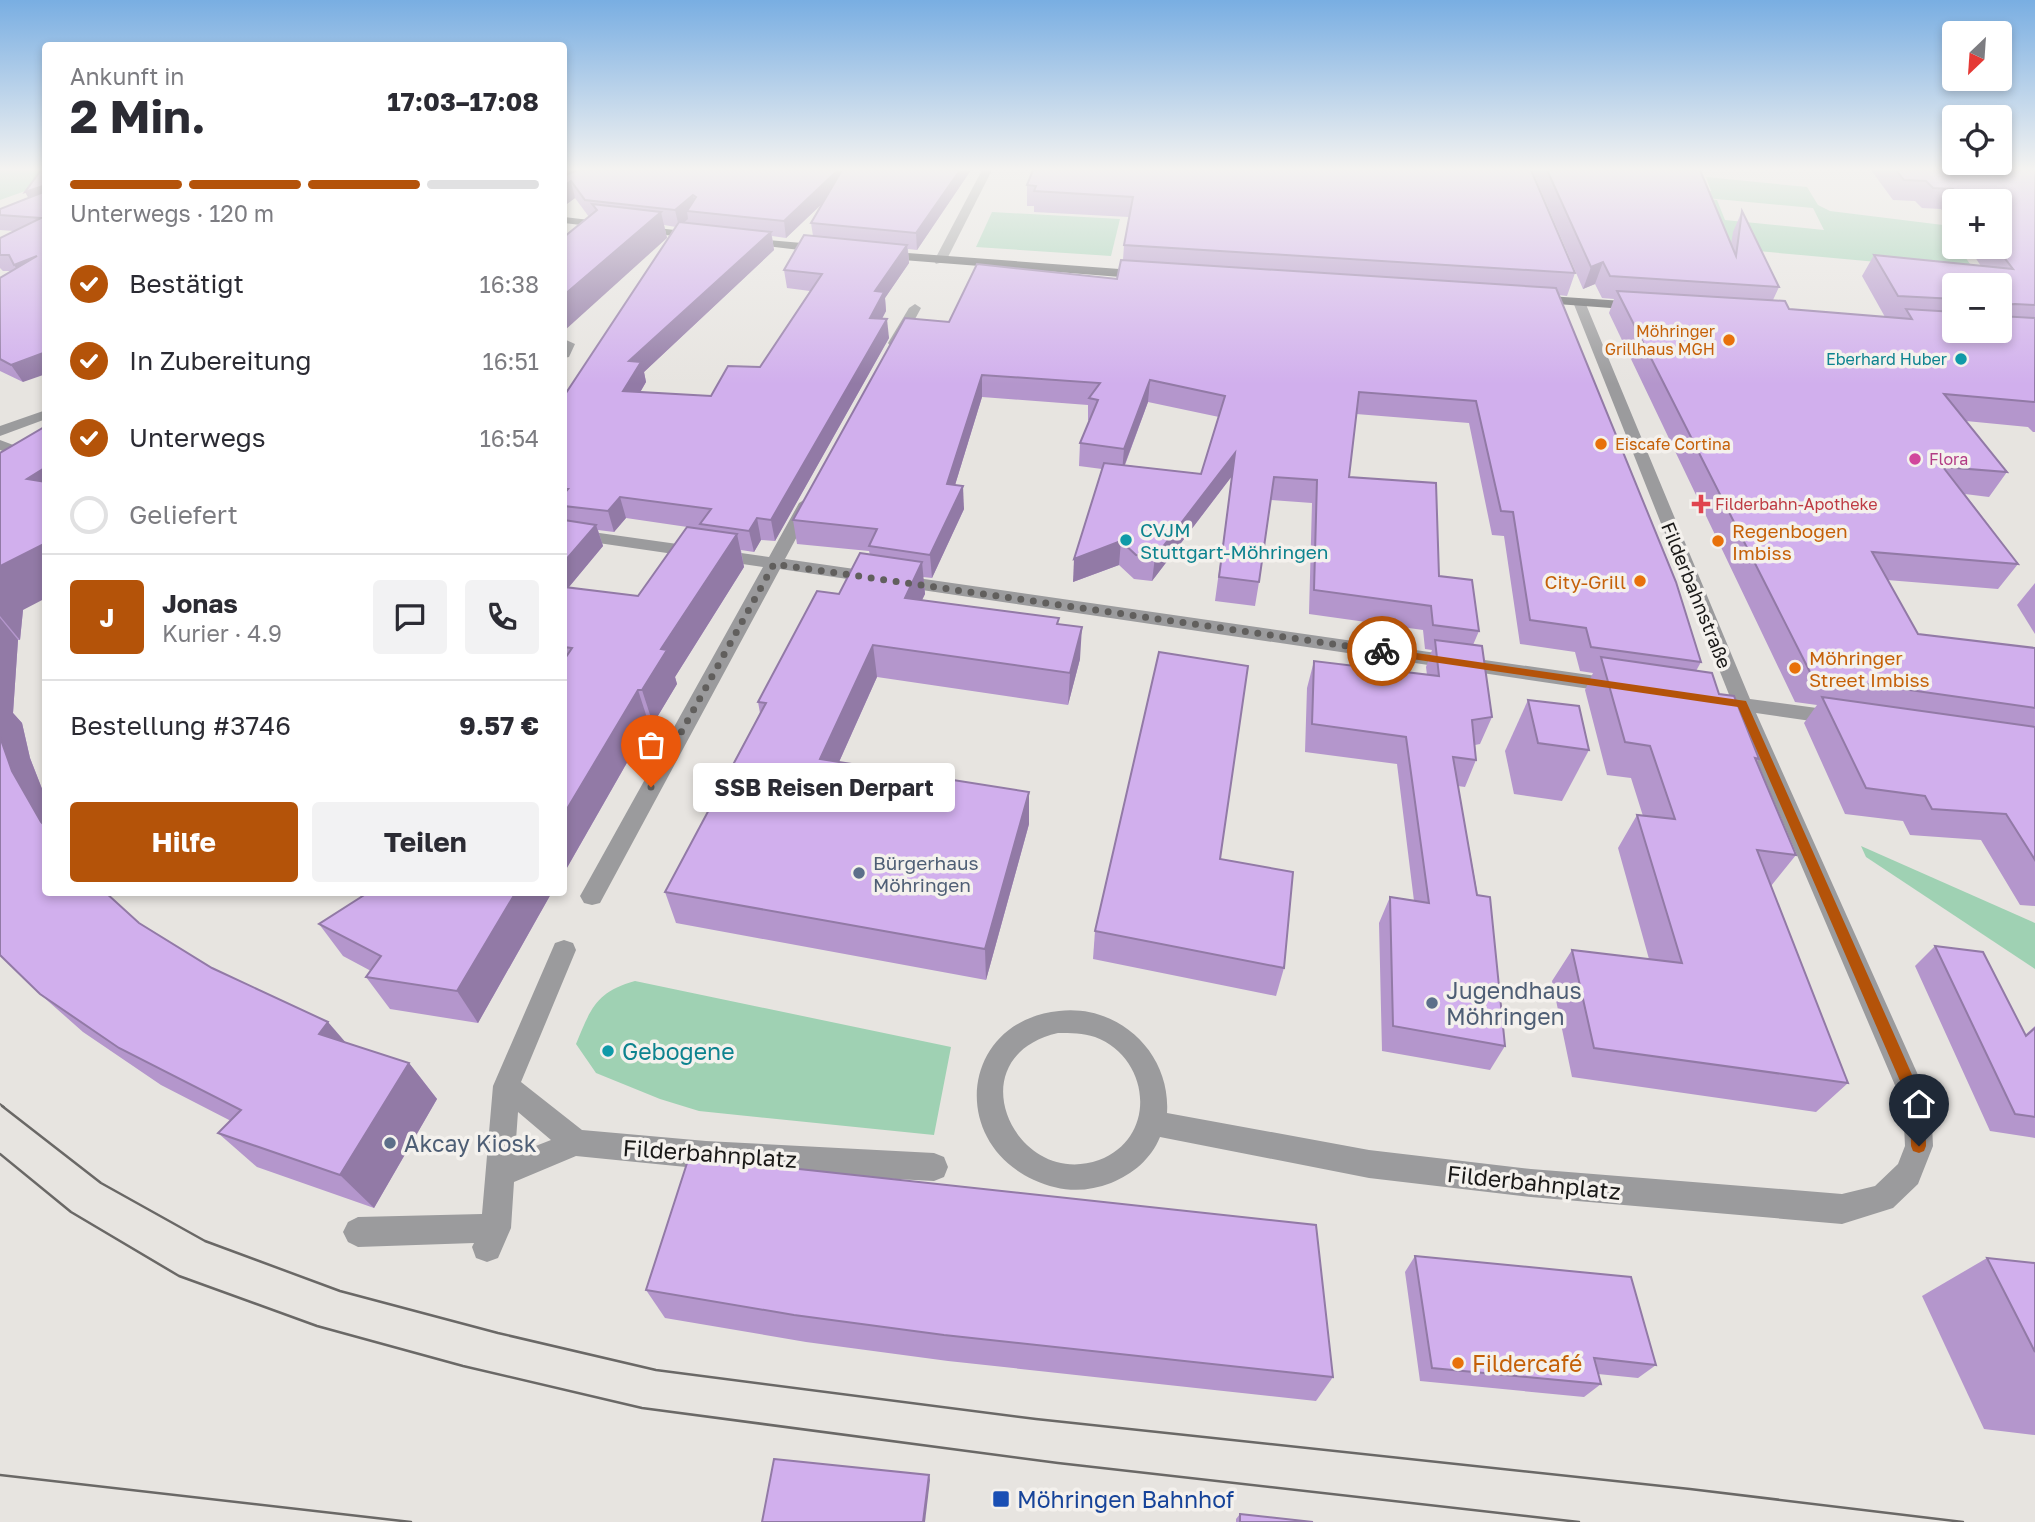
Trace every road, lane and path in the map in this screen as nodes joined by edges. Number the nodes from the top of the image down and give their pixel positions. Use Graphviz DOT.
graph roads {
  1 [pos="743,241"];
  2 [pos="950,241"];
  3 [pos="833,250"];
  4 [pos="867,254"];
  5 [pos="940,261"];
  6 [pos="1154,276"];
  7 [pos="1577,297"];
  8 [pos="1520,299"];
  9 [pos="1653,307"];
  10 [pos="915,308"];
  11 [pos="888,356"];
  12 [pos="42,415"];
  13 [pos="0,431"];
  14 [pos="0,445"];
  15 [pos="42,456"];
  16 [pos="814,491"];
  17 [pos="567,533"];
  18 [pos="774,564"];
  19 [pos="1630,688"];
  20 [pos="1709,699"];
  21 [pos="1742,704"];
  22 [pos="1861,721"];
  23 [pos="592,896"];
  24 [pos="564,950"];
  25 [pos="506,1086"];
  26 [pos="1153,1123"];
  27 [pos="576,1143"];
  28 [pos="934,1167"];
  29 [pos="500,1174"];
  30 [pos="1908,1174"];
  31 [pos="358,1232"];
  1 -- 3 [label="main road"];
  2 -- 5 [label="street"];
  4 -- 5 [label="main road"];
  5 -- 6 [label="main road"];
  7 -- 8 [label="main road"];
  7 -- 9 [label="main road"];
  7 -- 21 [label="street, Filderbahnstraße"];
  10 -- 11 [label="street"];
  12 -- 13 [label="street"];
  14 -- 15 [label="street"];
  16 -- 18 [label="street"];
  17 -- 18 [label="street"];
  18 -- 19 [label="street"];
  18 -- 23 [label="street"];
  20 -- 21 [label="street"];
  21 -- 22 [label="street"];
  21 -- 30 [label="street, Filderbahnstraße"];
  24 -- 25 [label="street"];
  25 -- 27 [label="street"];
  25 -- 29 [label="street"];
  26 -- 26 [label="street"];
  26 -- 30 [label="street, Filderbahnplatz"];
  27 -- 28 [label="street, Filderbahnplatz"];
  27 -- 29 [label="street"];
  29 -- 31 [label="street"];
}
